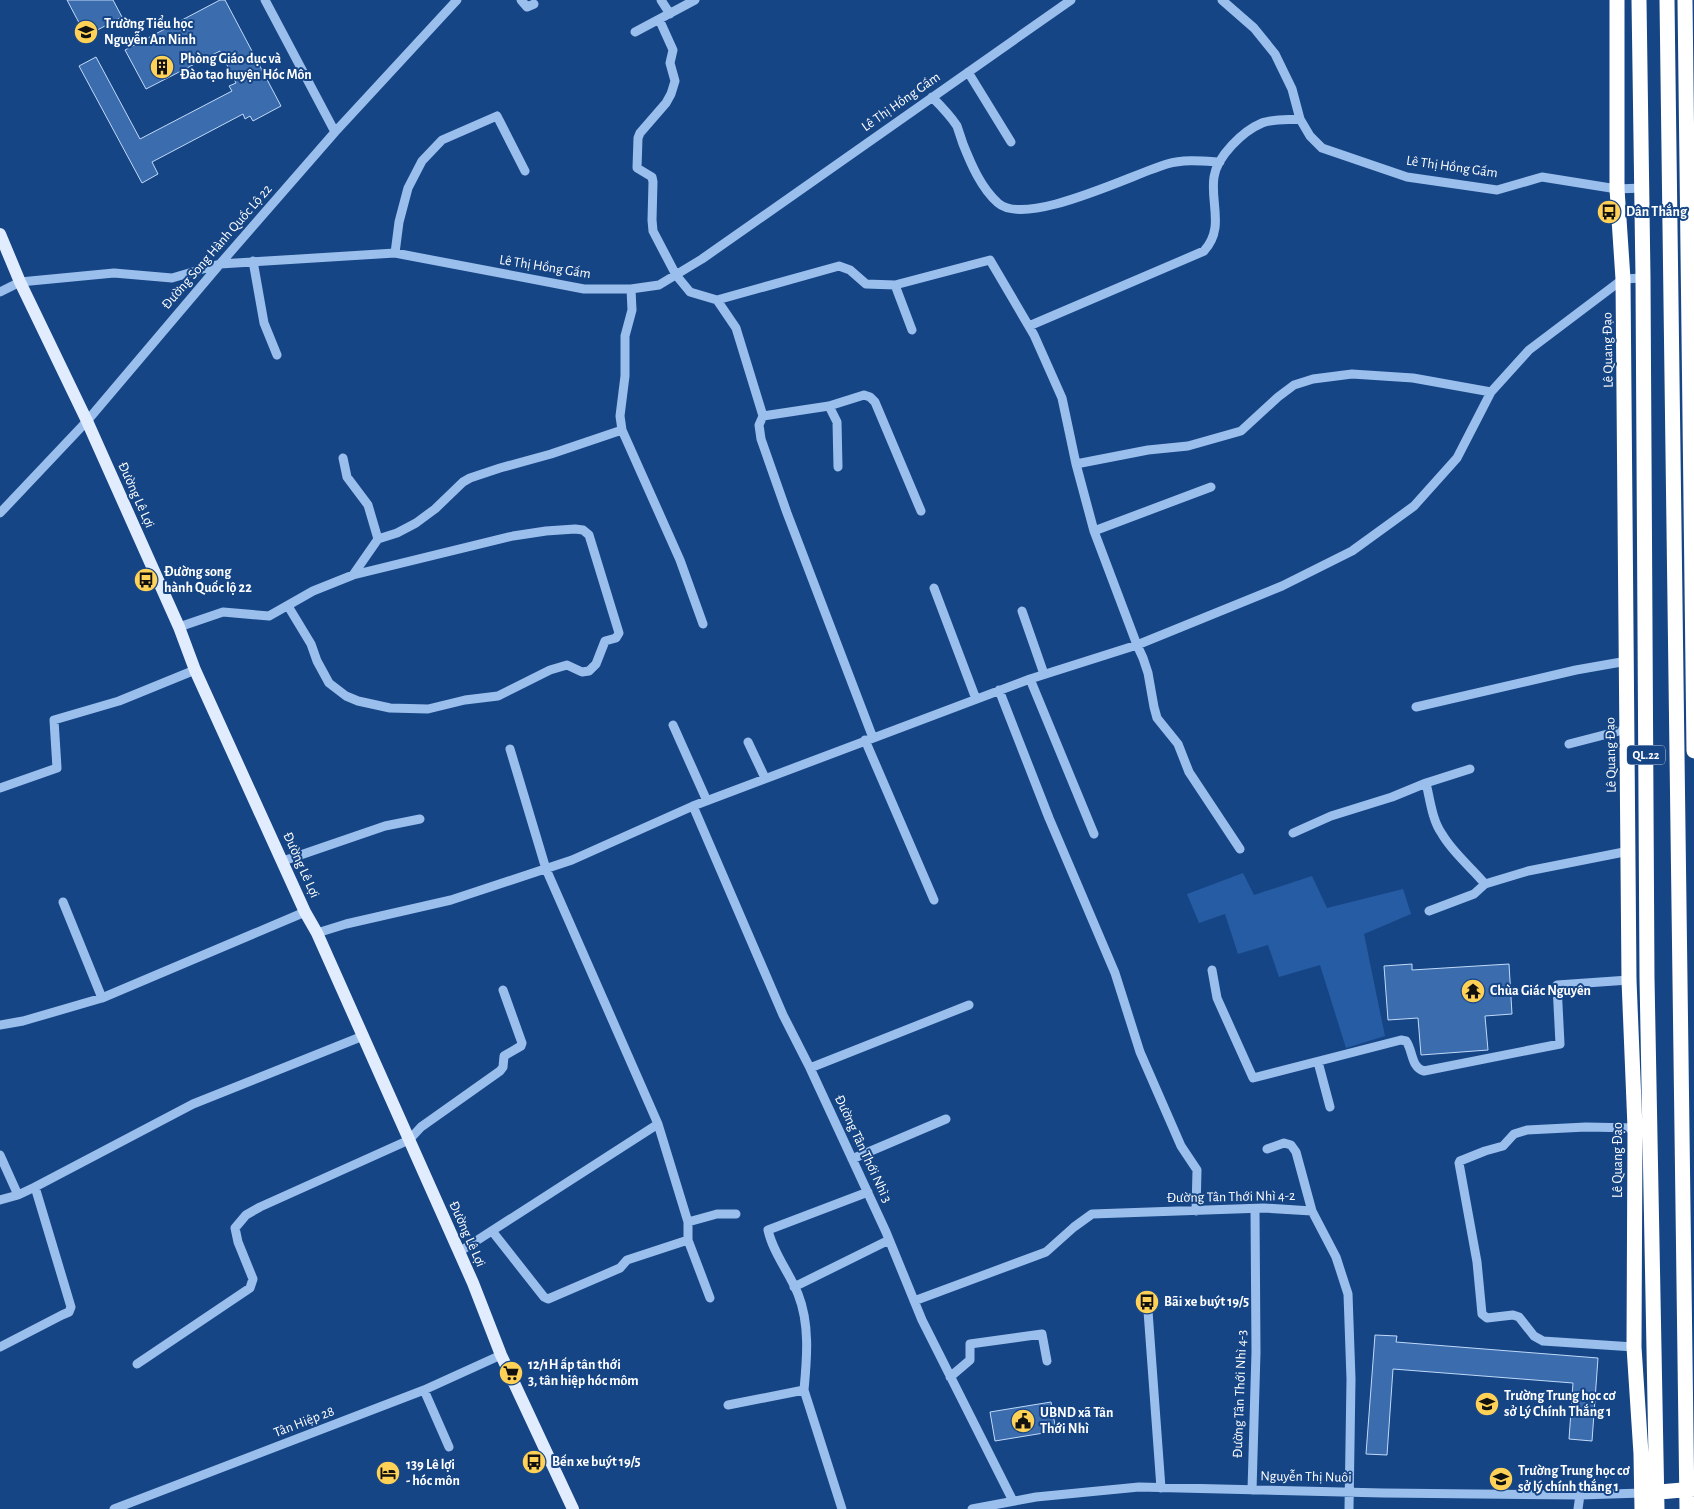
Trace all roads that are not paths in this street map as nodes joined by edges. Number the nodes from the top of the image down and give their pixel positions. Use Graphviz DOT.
graph roads {
  1 [pos="265,0"];
  2 [pos="457,0"];
  3 [pos="521,0"];
  4 [pos="661,0"];
  5 [pos="695,0"];
  6 [pos="1071,0"];
  7 [pos="1222,0"];
  8 [pos="1617,0"];
  9 [pos="1640,0"];
  10 [pos="1667,0"];
  11 [pos="1685,0"];
  12 [pos="534,4"];
  13 [pos="670,14"];
  14 [pos="659,20"];
  15 [pos="635,32"];
  16 [pos="968,72"];
  17 [pos="932,97"];
  18 [pos="1300,119"];
  19 [pos="336,132"];
  20 [pos="1012,142"];
  21 [pos="1220,162"];
  22 [pos="525,171"];
  23 [pos="1642,188"];
  24 [pos="1617,189"];
  25 [pos="1669,219"];
  26 [pos="1691,220"];
  27 [pos="0,234"];
  28 [pos="395,253"];
  29 [pos="253,261"];
  30 [pos="220,264"];
  31 [pos="676,275"];
  32 [pos="1623,278"];
  33 [pos="1643,278"];
  34 [pos="20,282"];
  35 [pos="895,285"];
  36 [pos="630,289"];
  37 [pos="0,292"];
  38 [pos="717,300"];
  39 [pos="1029,326"];
  40 [pos="912,330"];
  41 [pos="277,355"];
  42 [pos="1491,392"];
  43 [pos="829,406"];
  44 [pos="763,416"];
  45 [pos="87,421"];
  46 [pos="622,430"];
  47 [pos="343,458"];
  48 [pos="1076,464"];
  49 [pos="838,467"];
  50 [pos="1692,467"];
  51 [pos="1673,468"];
  52 [pos="1211,487"];
  53 [pos="921,511"];
  54 [pos="0,513"];
  55 [pos="1094,531"];
  56 [pos="1693,534"];
  57 [pos="378,539"];
  58 [pos="353,575"];
  59 [pos="934,588"];
  60 [pos="1693,604"];
  61 [pos="1675,605"];
  62 [pos="288,606"];
  63 [pos="1022,612"];
  64 [pos="703,624"];
  65 [pos="179,627"];
  66 [pos="1137,645"];
  67 [pos="1627,661"];
  68 [pos="195,670"];
  69 [pos="1044,674"];
  70 [pos="1030,679"];
  71 [pos="999,690"];
  72 [pos="976,699"];
  73 [pos="1416,706"];
  74 [pos="1694,710"];
  75 [pos="674,725"];
  76 [pos="1627,729"];
  77 [pos="869,739"];
  78 [pos="748,742"];
  79 [pos="1569,744"];
  80 [pos="510,749"];
  81 [pos="1694,751"];
  82 [pos="1470,769"];
  83 [pos="765,778"];
  84 [pos="1426,783"];
  85 [pos="0,788"];
  86 [pos="707,801"];
  87 [pos="693,806"];
  88 [pos="420,818"];
  89 [pos="1293,833"];
  90 [pos="1094,834"];
  91 [pos="1240,849"];
  92 [pos="1628,850"];
  93 [pos="283,861"];
  94 [pos="546,869"];
  95 [pos="1485,884"];
  96 [pos="934,900"];
  97 [pos="63,902"];
  98 [pos="1428,911"];
  99 [pos="305,912"];
  100 [pos="317,933"];
  101 [pos="1212,970"];
  102 [pos="1629,980"];
  103 [pos="503,990"];
  104 [pos="102,998"];
  105 [pos="969,1005"];
  106 [pos="0,1025"];
  107 [pos="363,1036"];
  108 [pos="1318,1062"];
  109 [pos="810,1068"];
  110 [pos="1330,1107"];
  111 [pos="946,1119"];
  112 [pos="658,1124"];
  113 [pos="1635,1128"];
  114 [pos="409,1140"];
  115 [pos="1267,1149"];
  116 [pos="0,1155"];
  117 [pos="852,1159"];
  118 [pos="35,1187"];
  119 [pos="868,1192"];
  120 [pos="18,1195"];
  121 [pos="0,1200"];
  122 [pos="1255,1208"];
  123 [pos="1196,1211"];
  124 [pos="1312,1211"];
  125 [pos="736,1214"];
  126 [pos="688,1222"];
  127 [pos="492,1231"];
  128 [pos="688,1240"];
  129 [pos="889,1240"];
  130 [pos="459,1252"];
  131 [pos="794,1287"];
  132 [pos="710,1298"];
  133 [pos="914,1301"];
  134 [pos="1148,1312"];
  135 [pos="1690,1324"];
  136 [pos="0,1347"];
  137 [pos="1634,1347"];
  138 [pos="501,1355"];
  139 [pos="1047,1361"];
  140 [pos="137,1364"];
  141 [pos="950,1377"];
  142 [pos="424,1390"];
  143 [pos="804,1390"];
  144 [pos="728,1405"];
  145 [pos="448,1447"];
  146 [pos="1161,1488"];
  147 [pos="1252,1490"];
  148 [pos="1690,1490"];
  149 [pos="1348,1492"];
  150 [pos="1649,1493"];
  151 [pos="1580,1495"];
  152 [pos="1013,1501"];
  153 [pos="117,1508"];
  154 [pos="574,1509"];
  155 [pos="842,1509"];
  156 [pos="972,1509"];
  157 [pos="1349,1509"];
  158 [pos="1578,1509"];
  159 [pos="1642,1509"];
  160 [pos="1656,1509"];
  161 [pos="1687,1509"];
  1 -- 19 [label="street"];
  2 -- 19 [label="street, Đường Song Hành Quốc Lộ 22"];
  3 -- 12 [label="street"];
  4 -- 13 [label="street"];
  5 -- 13 [label="street"];
  6 -- 16 [label="street, Lê Thị Hồng Gấm"];
  7 -- 18 [label="street, Lê Thị Hồng Gấm"];
  8 -- 24 [label="highway, Lê Quang Đạo / QL.22"];
  9 -- 23 [label="highway, Lê Quang Đạo / QL.22"];
  10 -- 25 [label="highway, QL.22"];
  11 -- 26 [label="highway"];
  13 -- 14 [label="street"];
  14 -- 15 [label="street"];
  14 -- 31 [label="street"];
  16 -- 17 [label="street, Lê Thị Hồng Gấm"];
  16 -- 20 [label="street"];
  17 -- 21 [label="street"];
  17 -- 31 [label="street, Lê Thị Hồng Gấm"];
  18 -- 21 [label="street"];
  18 -- 24 [label="street, Lê Thị Hồng Gấm"];
  19 -- 30 [label="street, Đường Song Hành Quốc Lộ 22"];
  21 -- 39 [label="street"];
  22 -- 28 [label="street"];
  23 -- 24 [label="street, Lê Thị Hồng Gấm"];
  23 -- 33 [label="highway, Lê Quang Đạo / QL.22"];
  24 -- 32 [label="highway, Lê Quang Đạo / QL.22"];
  25 -- 26 [label="highway"];
  25 -- 51 [label="highway, QL.22"];
  26 -- 50 [label="highway"];
  27 -- 34 [label="main road, Đường Lê Lợi"];
  28 -- 29 [label="street, Lê Thị Hồng Gấm"];
  28 -- 36 [label="street, Lê Thị Hồng Gấm"];
  29 -- 30 [label="street, Lê Thị Hồng Gấm"];
  29 -- 41 [label="street"];
  30 -- 34 [label="street, Lê Thị Hồng Gấm"];
  30 -- 45 [label="street, Đường Song Hành Quốc Lộ 22"];
  31 -- 36 [label="street, Lê Thị Hồng Gấm"];
  31 -- 38 [label="street"];
  32 -- 33 [label="street"];
  32 -- 42 [label="street"];
  32 -- 67 [label="highway, Lê Quang Đạo / QL.22"];
  33 -- 150 [label="highway, Lê Quang Đạo / QL.22"];
  34 -- 37 [label="street"];
  34 -- 45 [label="main road, Đường Lê Lợi"];
  35 -- 38 [label="street"];
  35 -- 39 [label="street"];
  35 -- 40 [label="street"];
  36 -- 46 [label="street"];
  38 -- 44 [label="street"];
  39 -- 48 [label="street"];
  42 -- 48 [label="street"];
  42 -- 66 [label="street"];
  43 -- 44 [label="street"];
  43 -- 49 [label="street"];
  43 -- 53 [label="street"];
  44 -- 77 [label="street"];
  45 -- 54 [label="street, Đường Song Hành Quốc Lộ 22"];
  45 -- 65 [label="main road, Đường Lê Lợi"];
  46 -- 57 [label="street"];
  46 -- 64 [label="street"];
  47 -- 57 [label="street"];
  48 -- 55 [label="street"];
  50 -- 51 [label="street"];
  50 -- 56 [label="highway"];
  51 -- 61 [label="highway, QL.22"];
  52 -- 55 [label="street"];
  55 -- 66 [label="street"];
  56 -- 60 [label="highway"];
  57 -- 58 [label="street"];
  58 -- 62 [label="street"];
  58 -- 62 [label="street"];
  59 -- 72 [label="street"];
  60 -- 61 [label="street"];
  60 -- 74 [label="highway"];
  61 -- 135 [label="highway, QL.22"];
  62 -- 65 [label="street"];
  63 -- 69 [label="street"];
  65 -- 68 [label="main road, Đường Lê Lợi"];
  66 -- 69 [label="street"];
  66 -- 91 [label="street"];
  67 -- 73 [label="street"];
  67 -- 76 [label="highway, Lê Quang Đạo / QL.22"];
  68 -- 85 [label="street"];
  68 -- 93 [label="main road, Đường Lê Lợi"];
  69 -- 70 [label="street"];
  70 -- 71 [label="street"];
  70 -- 90 [label="street"];
  71 -- 72 [label="street"];
  71 -- 123 [label="street"];
  72 -- 77 [label="street"];
  74 -- 81 [label="highway"];
  75 -- 86 [label="street"];
  76 -- 79 [label="street"];
  76 -- 92 [label="highway, Lê Quang Đạo / QL.22"];
  77 -- 83 [label="street"];
  77 -- 96 [label="street"];
  78 -- 83 [label="street"];
  80 -- 94 [label="street"];
  82 -- 84 [label="street"];
  83 -- 86 [label="street"];
  84 -- 89 [label="street"];
  84 -- 95 [label="street"];
  86 -- 87 [label="street"];
  87 -- 94 [label="street"];
  87 -- 109 [label="street, Đường Tân Thới Nhì 3"];
  88 -- 93 [label="street"];
  92 -- 95 [label="street"];
  92 -- 102 [label="highway, Lê Quang Đạo / QL.22"];
  93 -- 99 [label="main road, Đường Lê Lợi"];
  94 -- 100 [label="street"];
  94 -- 112 [label="street"];
  95 -- 98 [label="street"];
  97 -- 104 [label="street"];
  99 -- 100 [label="main road, Đường Lê Lợi"];
  99 -- 104 [label="street"];
  100 -- 107 [label="main road, Đường Lê Lợi"];
  101 -- 108 [label="street"];
  102 -- 108 [label="street"];
  102 -- 113 [label="highway, Lê Quang Đạo / QL.22"];
  103 -- 114 [label="street"];
  104 -- 106 [label="street"];
  105 -- 109 [label="street"];
  107 -- 114 [label="main road, Đường Lê Lợi"];
  107 -- 118 [label="street"];
  108 -- 110 [label="street"];
  109 -- 117 [label="street, Đường Tân Thới Nhì 3"];
  111 -- 117 [label="street"];
  112 -- 126 [label="street"];
  112 -- 127 [label="street"];
  113 -- 137 [label="highway, Lê Quang Đạo / QL.22"];
  113 -- 137 [label="street"];
  114 -- 130 [label="main road, Đường Lê Lợi"];
  114 -- 140 [label="street"];
  115 -- 124 [label="street"];
  116 -- 120 [label="street"];
  117 -- 119 [label="street, Đường Tân Thới Nhì 3"];
  118 -- 120 [label="street"];
  118 -- 136 [label="street"];
  119 -- 129 [label="street, Đường Tân Thới Nhì 3"];
  119 -- 131 [label="street"];
  120 -- 121 [label="street"];
  122 -- 123 [label="street, Đường Tân Thới Nhì 4-2"];
  122 -- 124 [label="street, Đường Tân Thới Nhì 4-2"];
  122 -- 147 [label="street, Đường Tân Thới Nhì 4-3"];
  123 -- 133 [label="street, Đường Tân Thới Nhì 4-2"];
  124 -- 149 [label="street, Đường Tân Thới Nhì 4-2"];
  125 -- 126 [label="street"];
  126 -- 128 [label="street"];
  127 -- 128 [label="street"];
  127 -- 130 [label="street"];
  128 -- 132 [label="street"];
  129 -- 131 [label="street"];
  129 -- 133 [label="street, Đường Tân Thới Nhì 3"];
  130 -- 138 [label="main road, Đường Lê Lợi"];
  131 -- 143 [label="street"];
  133 -- 141 [label="street, Đường Tân Thới Nhì 3"];
  134 -- 146 [label="street"];
  135 -- 148 [label="highway, QL.22"];
  137 -- 150 [label="highway, Lê Quang Đạo / QL.22"];
  138 -- 142 [label="street, Tân Hiệp 28"];
  138 -- 154 [label="main road, Đường Lê Lợi"];
  139 -- 141 [label="street"];
  141 -- 152 [label="street, Đường Tân Thới Nhì 3"];
  142 -- 145 [label="street"];
  142 -- 153 [label="street, Tân Hiệp 28"];
  143 -- 144 [label="street"];
  143 -- 155 [label="street"];
  146 -- 147 [label="street, Nguyễn Thị Nuôi"];
  146 -- 152 [label="street, Nguyễn Thị Nuôi"];
  147 -- 149 [label="street, Nguyễn Thị Nuôi"];
  148 -- 150 [label="highway"];
  148 -- 161 [label="highway, QL.22"];
  149 -- 151 [label="street, Nguyễn Thị Nuôi"];
  149 -- 157 [label="street, Đường Tân Thới Nhì 4-2"];
  150 -- 151 [label="street, Nguyễn Thị Nuôi"];
  150 -- 159 [label="highway, Lê Quang Đạo / QL.22"];
  150 -- 160 [label="highway, Lê Quang Đạo / QL.22"];
  151 -- 158 [label="street"];
  152 -- 156 [label="street, Nguyễn Thị Nuôi"];
}
